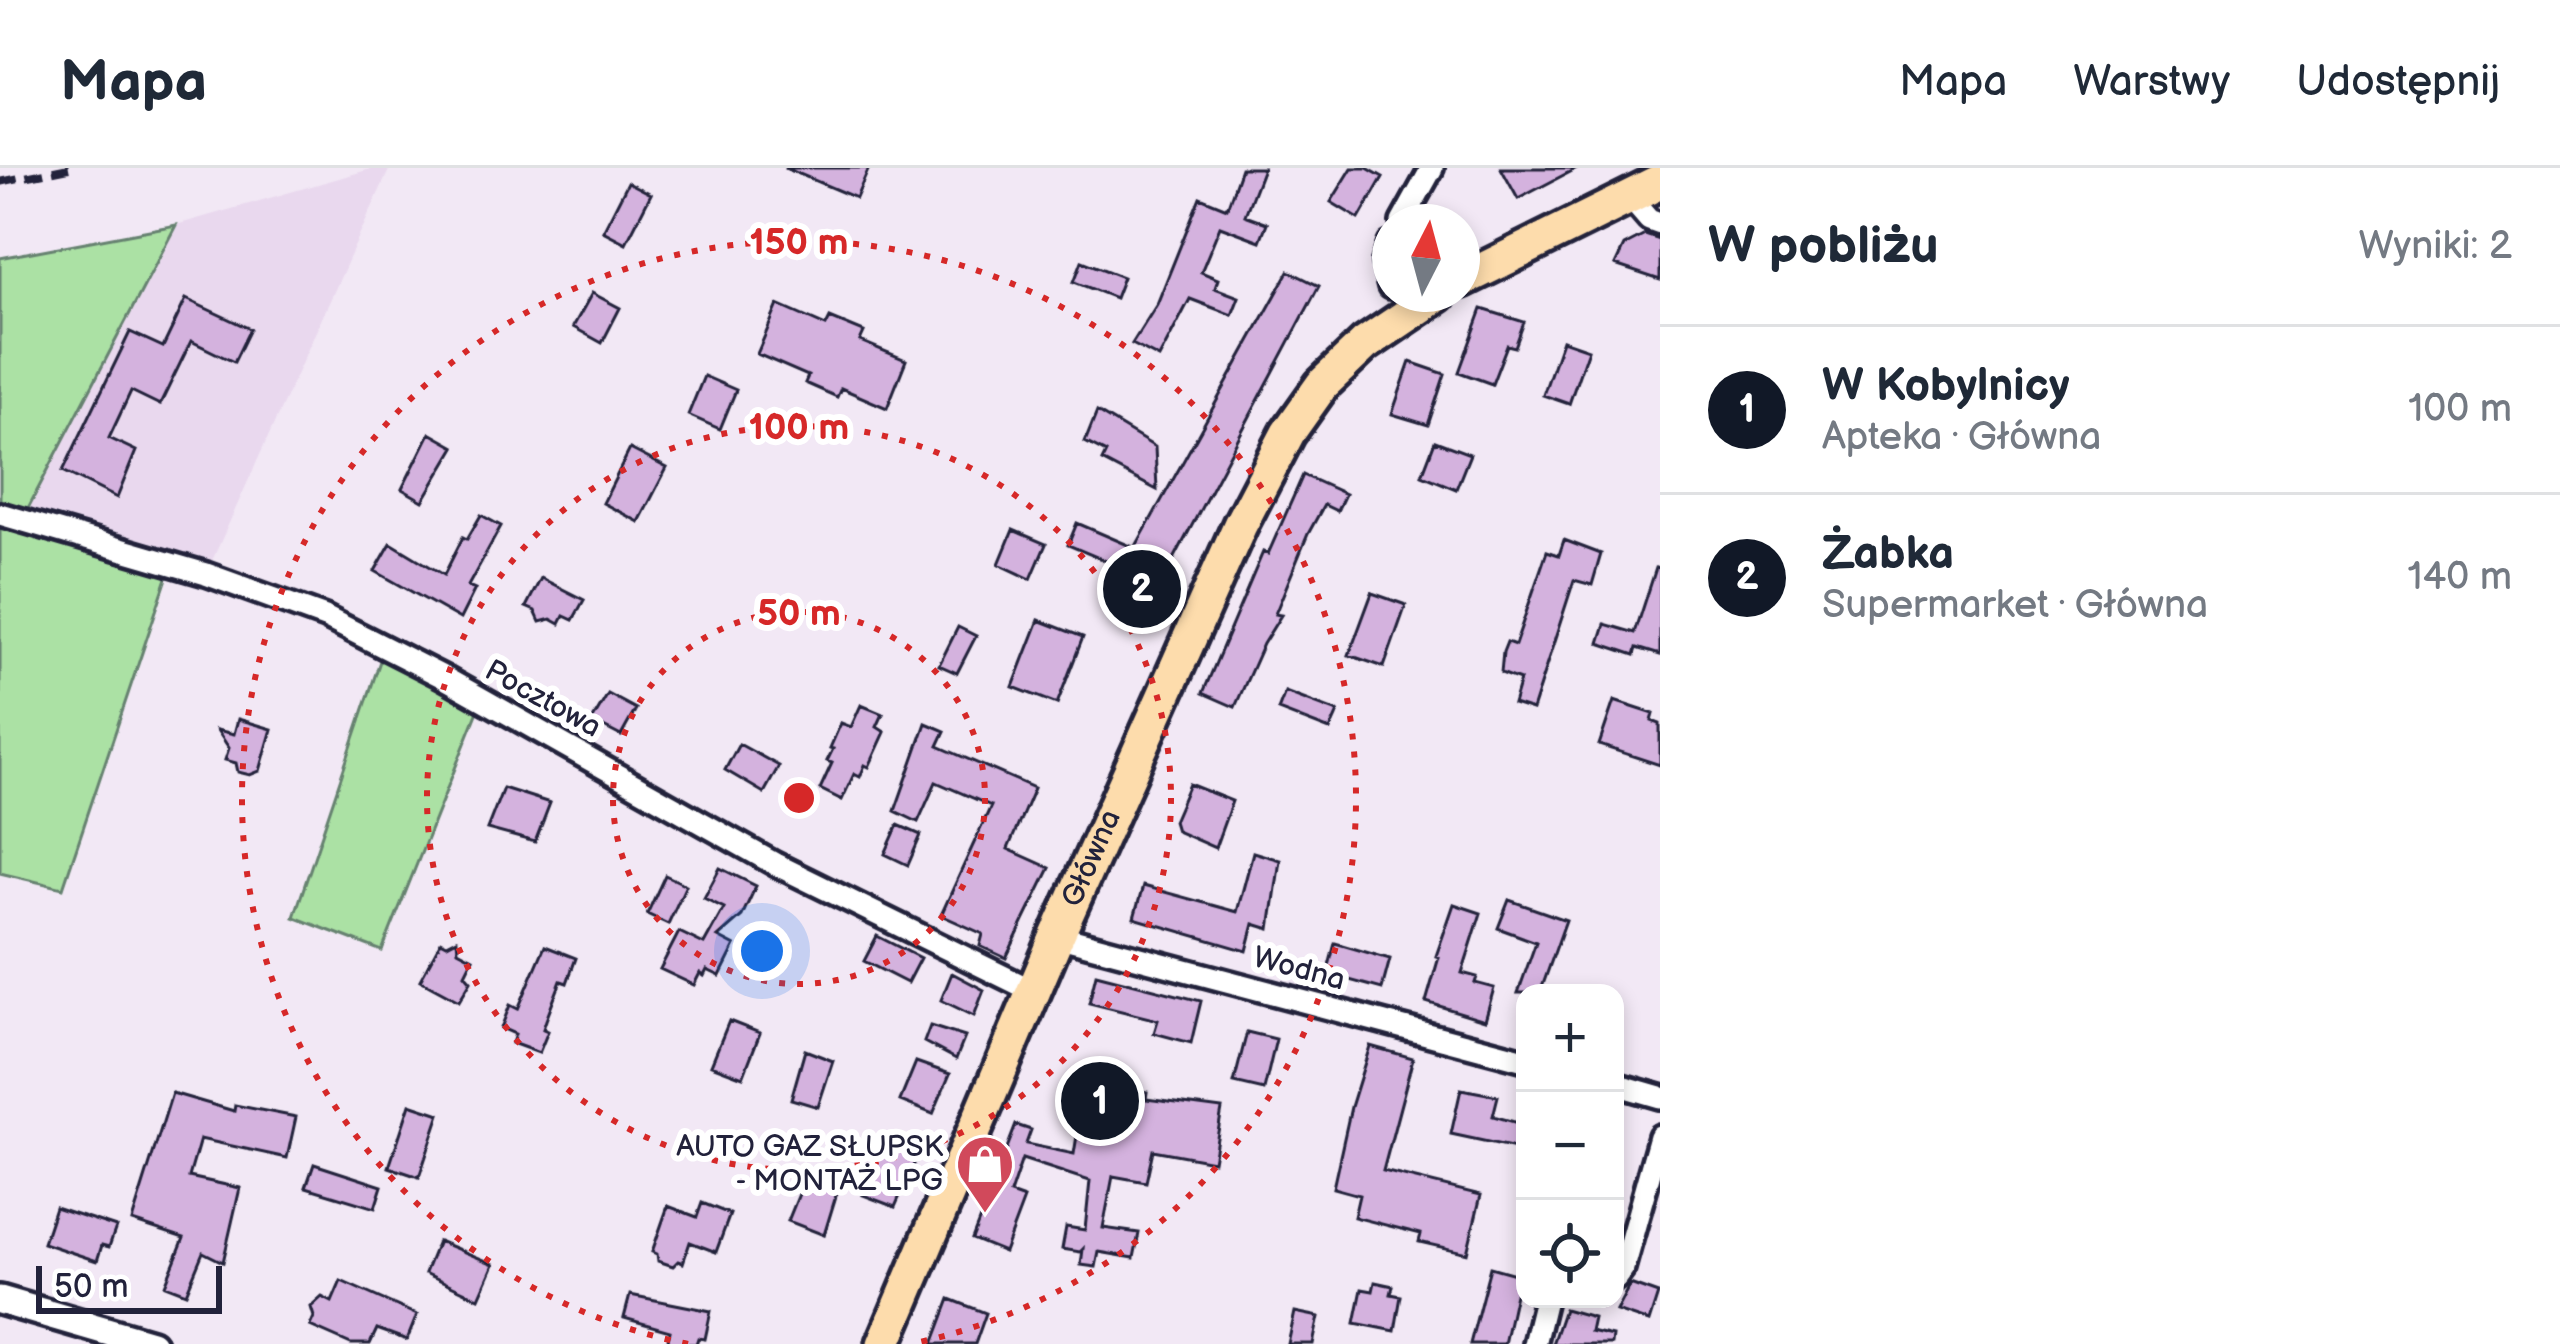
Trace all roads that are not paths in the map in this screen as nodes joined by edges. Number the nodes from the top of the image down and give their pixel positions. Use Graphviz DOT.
graph roads {
  1 [pos="1432,168"];
  2 [pos="1645,190"];
  3 [pos="1412,204"];
  4 [pos="1660,224"];
  5 [pos="1480,271"];
  6 [pos="1386,312"];
  7 [pos="0,514"];
  8 [pos="1057,936"];
  9 [pos="1033,991"];
  10 [pos="1516,1058"];
  11 [pos="1624,1087"];
  12 [pos="1660,1097"];
  13 [pos="1660,1136"];
  14 [pos="1624,1264"];
  15 [pos="0,1300"];
  16 [pos="1543,1308"];
  17 [pos="151,1344"];
  18 [pos="884,1344"];
  19 [pos="1534,1344"];
  1 -- 3 [label="street"];
  2 -- 4 [label="street"];
  2 -- 5 [label="main road"];
  6 -- 8 [label="main road, Główna"];
  7 -- 9 [label="street, Pocztowa"];
  8 -- 9 [label="main road, Główna"];
  8 -- 10 [label="street, Wodna"];
  9 -- 18 [label="main road, Główna"];
  11 -- 12 [label="street"];
  13 -- 14 [label="street"];
  15 -- 17 [label="street"];
  16 -- 19 [label="street"];
}
